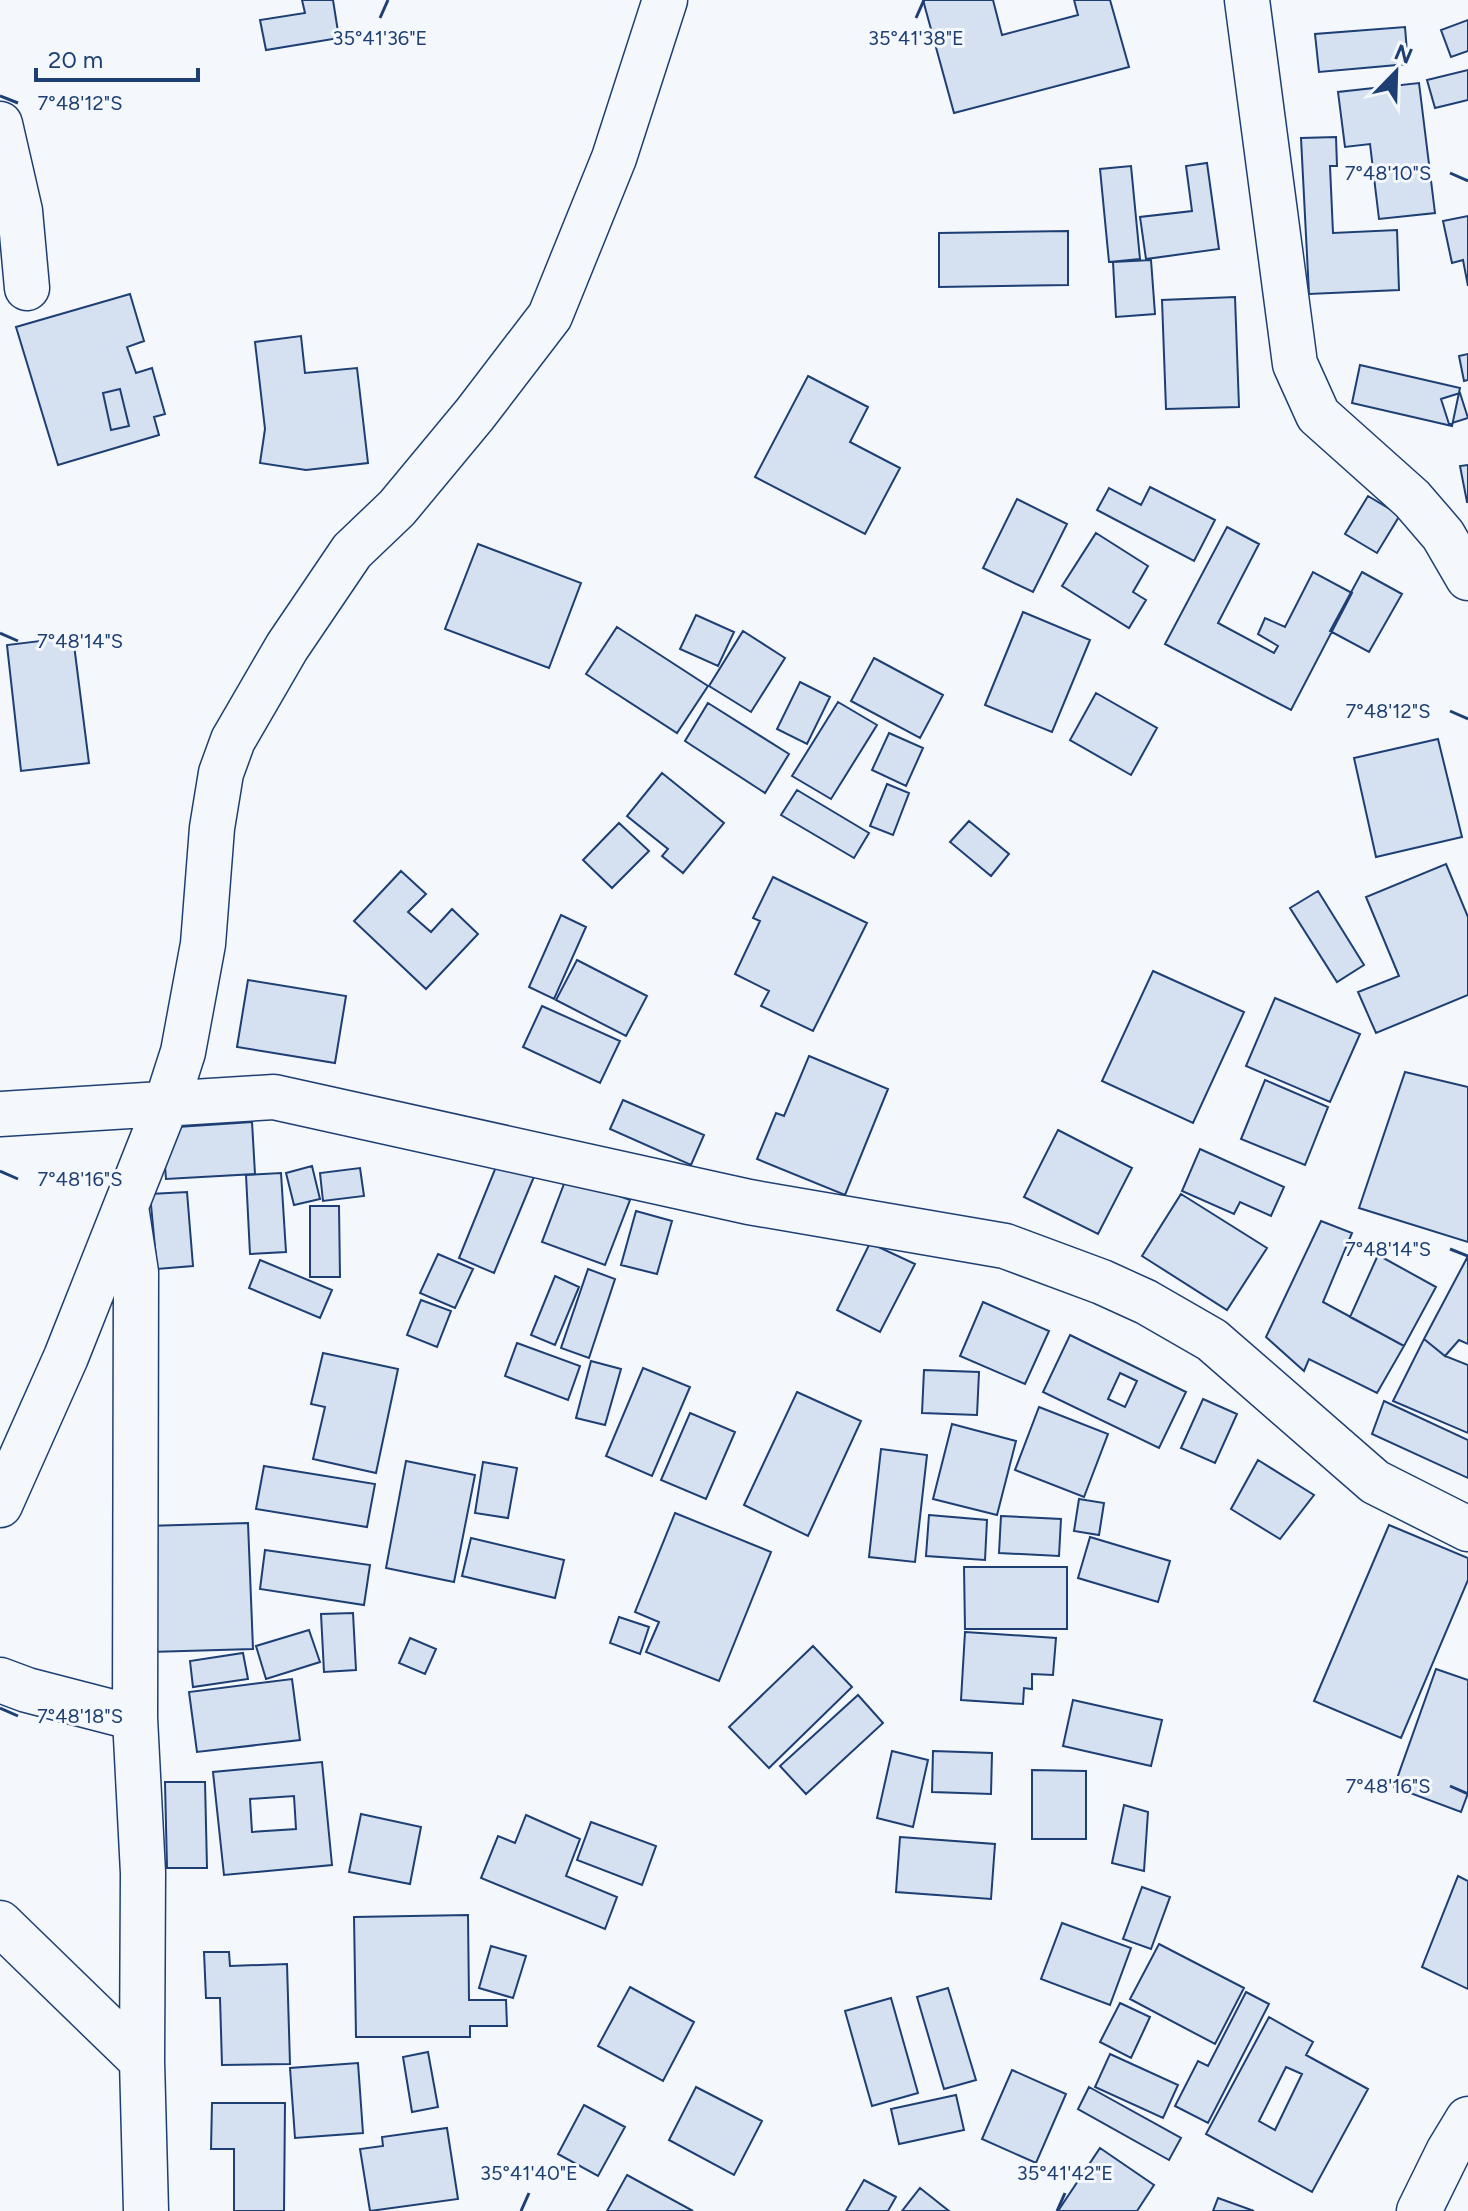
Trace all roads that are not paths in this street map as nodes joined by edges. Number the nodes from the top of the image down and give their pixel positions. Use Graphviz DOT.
graph roads {
  1 [pos="665,0"];
  2 [pos="1247,0"];
  3 [pos="0,124"];
  4 [pos="27,288"];
  5 [pos="1468,578"];
  6 [pos="166,1105"];
  7 [pos="0,1114"];
  8 [pos="126,1207"];
  9 [pos="0,1505"];
  10 [pos="1468,1529"];
  11 [pos="0,1680"];
  12 [pos="135,1718"];
  13 [pos="0,1923"];
  14 [pos="142,2061"];
  15 [pos="1468,2119"];
  16 [pos="146,2211"];
  17 [pos="1419,2211"];
  1 -- 6 [label="street"];
  2 -- 5 [label="street"];
  3 -- 4 [label="street"];
  6 -- 7 [label="street"];
  6 -- 8 [label="street"];
  6 -- 10 [label="street"];
  8 -- 9 [label="street"];
  8 -- 12 [label="street"];
  11 -- 12 [label="street"];
  12 -- 14 [label="street"];
  13 -- 14 [label="street"];
  14 -- 16 [label="street"];
  15 -- 17 [label="street"];
}
